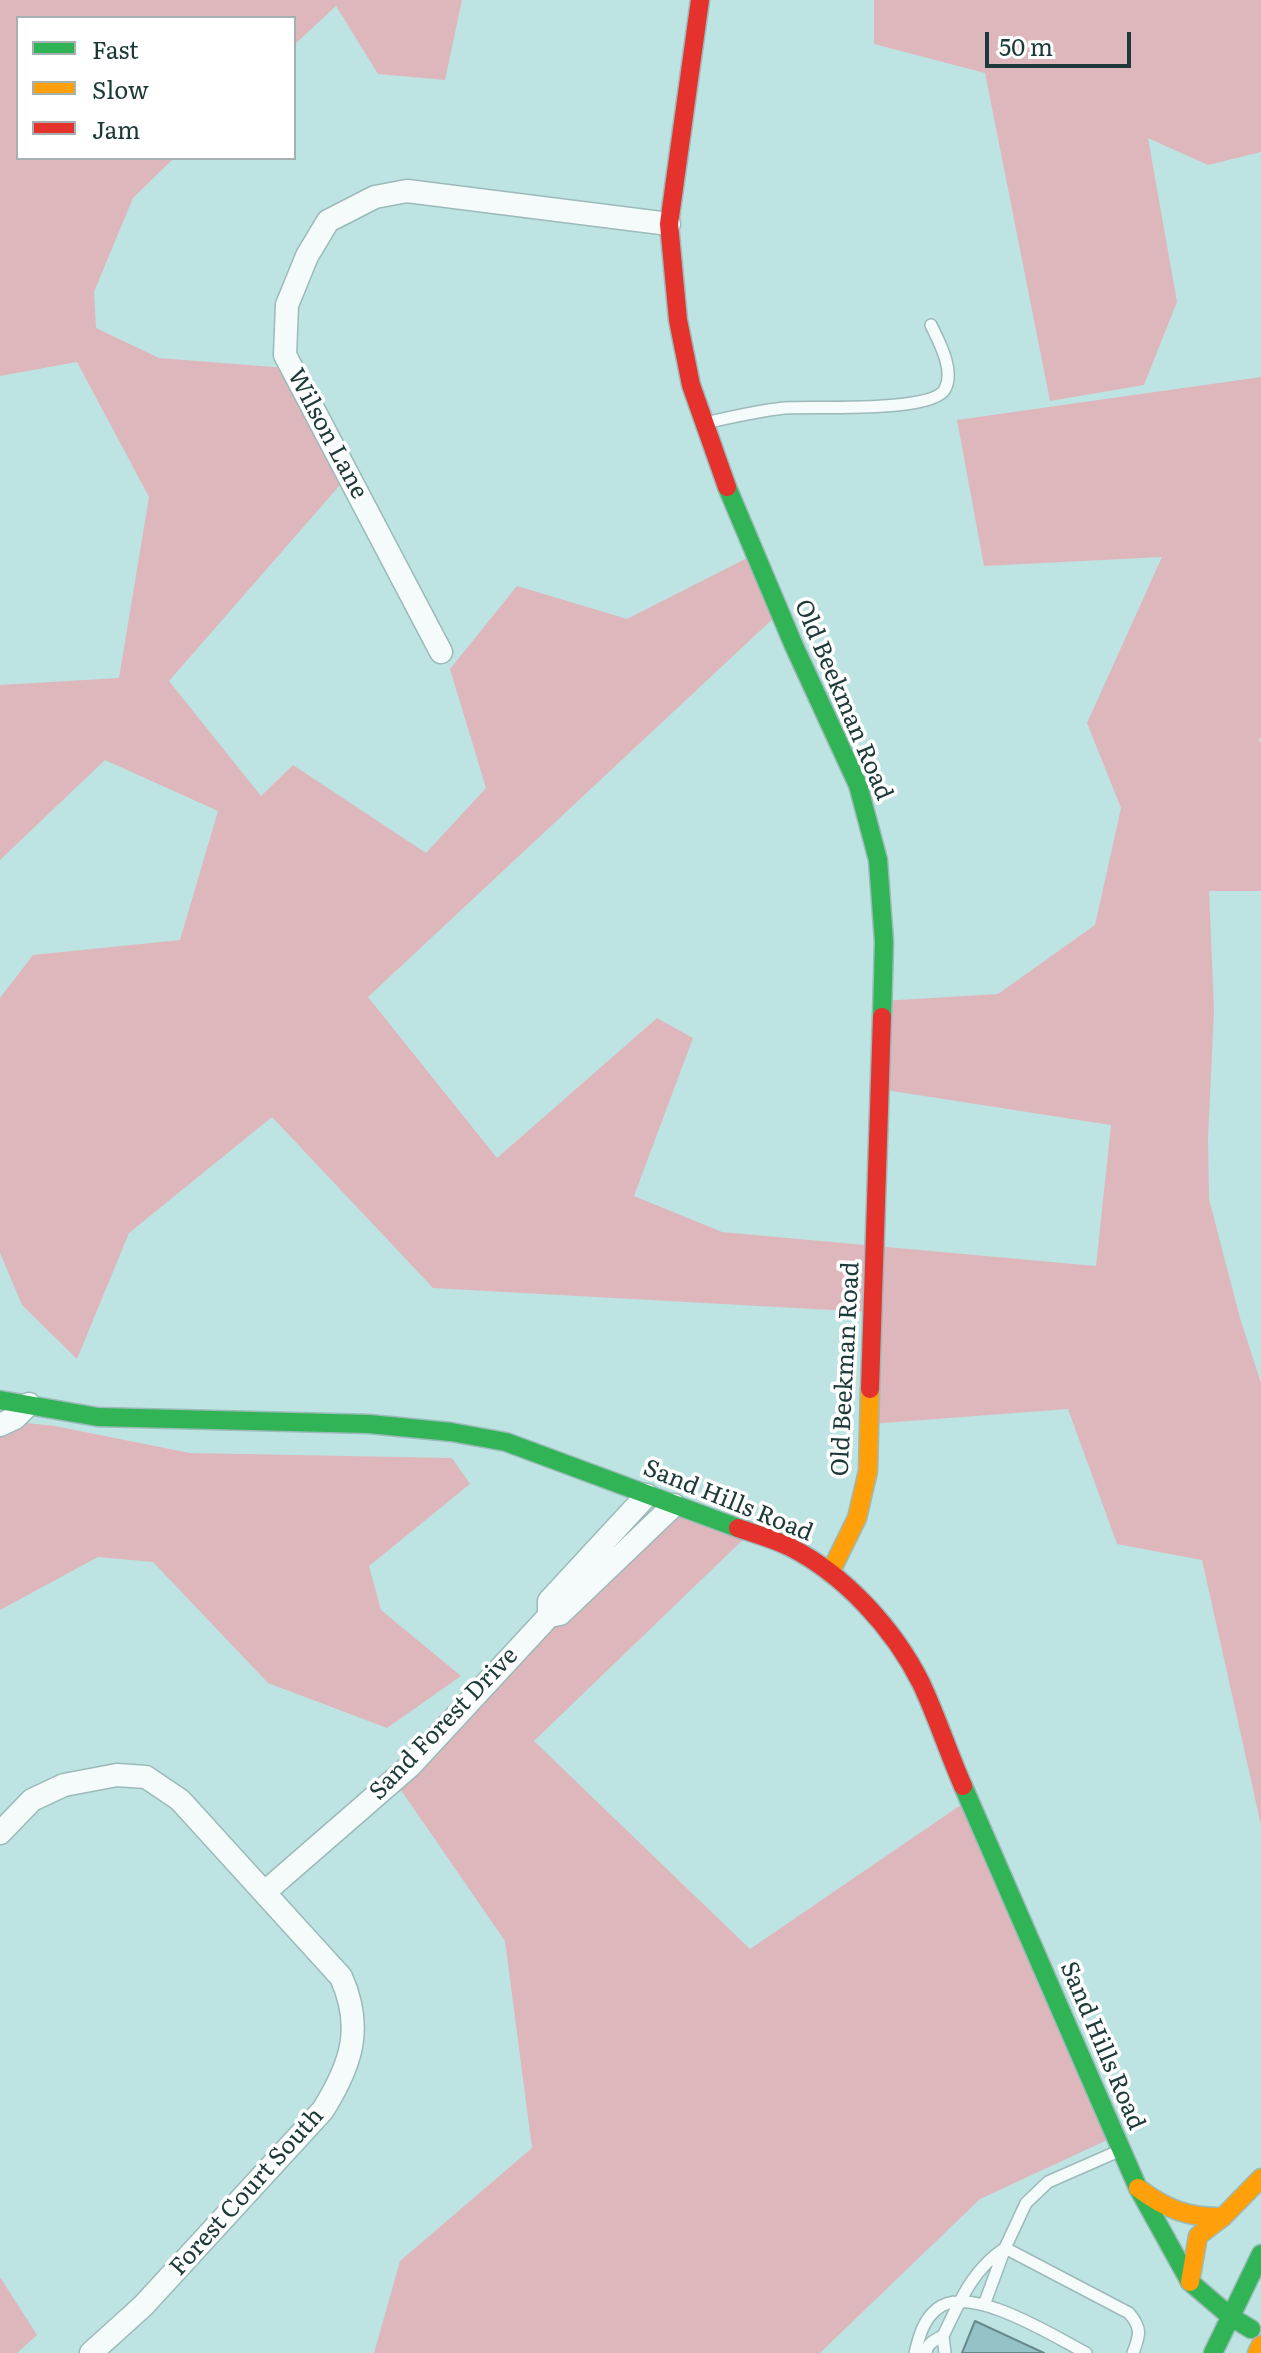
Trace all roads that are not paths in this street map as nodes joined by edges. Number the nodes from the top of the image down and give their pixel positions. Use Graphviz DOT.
graph roads {
  1 [pos="700,0"];
  2 [pos="669,224"];
  3 [pos="931,325"];
  4 [pos="705,423"];
  5 [pos="441,652"];
  6 [pos="0,1400"];
  7 [pos="29,1404"];
  8 [pos="0,1425"];
  9 [pos="647,1495"];
  10 [pos="674,1505"];
  11 [pos="830,1573"];
  12 [pos="549,1616"];
  13 [pos="0,1833"];
  14 [pos="265,1892"];
  15 [pos="1121,2150"];
  16 [pos="1261,2178"];
  17 [pos="1138,2188"];
  18 [pos="1223,2217"];
  19 [pos="1005,2248"];
  20 [pos="1261,2254"];
  21 [pos="1190,2282"];
  22 [pos="960,2301"];
  23 [pos="984,2305"];
  24 [pos="1231,2317"];
  25 [pos="1261,2334"];
  26 [pos="943,2336"];
  27 [pos="1261,2345"];
  28 [pos="91,2353"];
  29 [pos="915,2353"];
  30 [pos="926,2353"];
  31 [pos="945,2353"];
  32 [pos="1086,2353"];
  33 [pos="1133,2353"];
  34 [pos="1213,2353"];
  35 [pos="1257,2353"];
  1 -- 2 [label="main road, Old Beekman Road"];
  2 -- 4 [label="main road, Old Beekman Road"];
  2 -- 5 [label="street, Wilson Lane"];
  3 -- 4 [label="lane"];
  4 -- 11 [label="main road, Old Beekman Road"];
  6 -- 7 [label="main road, Sand Hills Road"];
  7 -- 8 [label="street"];
  7 -- 9 [label="main road, Sand Hills Road"];
  9 -- 10 [label="main road, Sand Hills Road"];
  9 -- 12 [label="street, Sand Forest Drive"];
  10 -- 11 [label="main road, Sand Hills Road"];
  10 -- 12 [label="street, Sand Forest Drive"];
  11 -- 15 [label="main road, Sand Hills Road"];
  12 -- 14 [label="street, Sand Forest Drive"];
  13 -- 14 [label="street, Forest Court South"];
  14 -- 28 [label="street, Forest Court South"];
  15 -- 17 [label="main road, Sand Hills Road"];
  15 -- 19 [label="lane"];
  16 -- 18 [label="main road"];
  17 -- 18 [label="main road"];
  17 -- 21 [label="main road, Sand Hills Road"];
  18 -- 21 [label="main road"];
  19 -- 22 [label="lane"];
  19 -- 23 [label="lane"];
  19 -- 33 [label="lane"];
  20 -- 24 [label="main road"];
  21 -- 24 [label="main road, Sand Hills Road"];
  22 -- 23 [label="lane"];
  22 -- 26 [label="lane"];
  22 -- 29 [label="lane"];
  23 -- 32 [label="lane"];
  24 -- 25 [label="main road, Sand Hills Road"];
  24 -- 34 [label="main road"];
  26 -- 30 [label="lane"];
  26 -- 31 [label="lane"];
  27 -- 35 [label="main road"];
}
